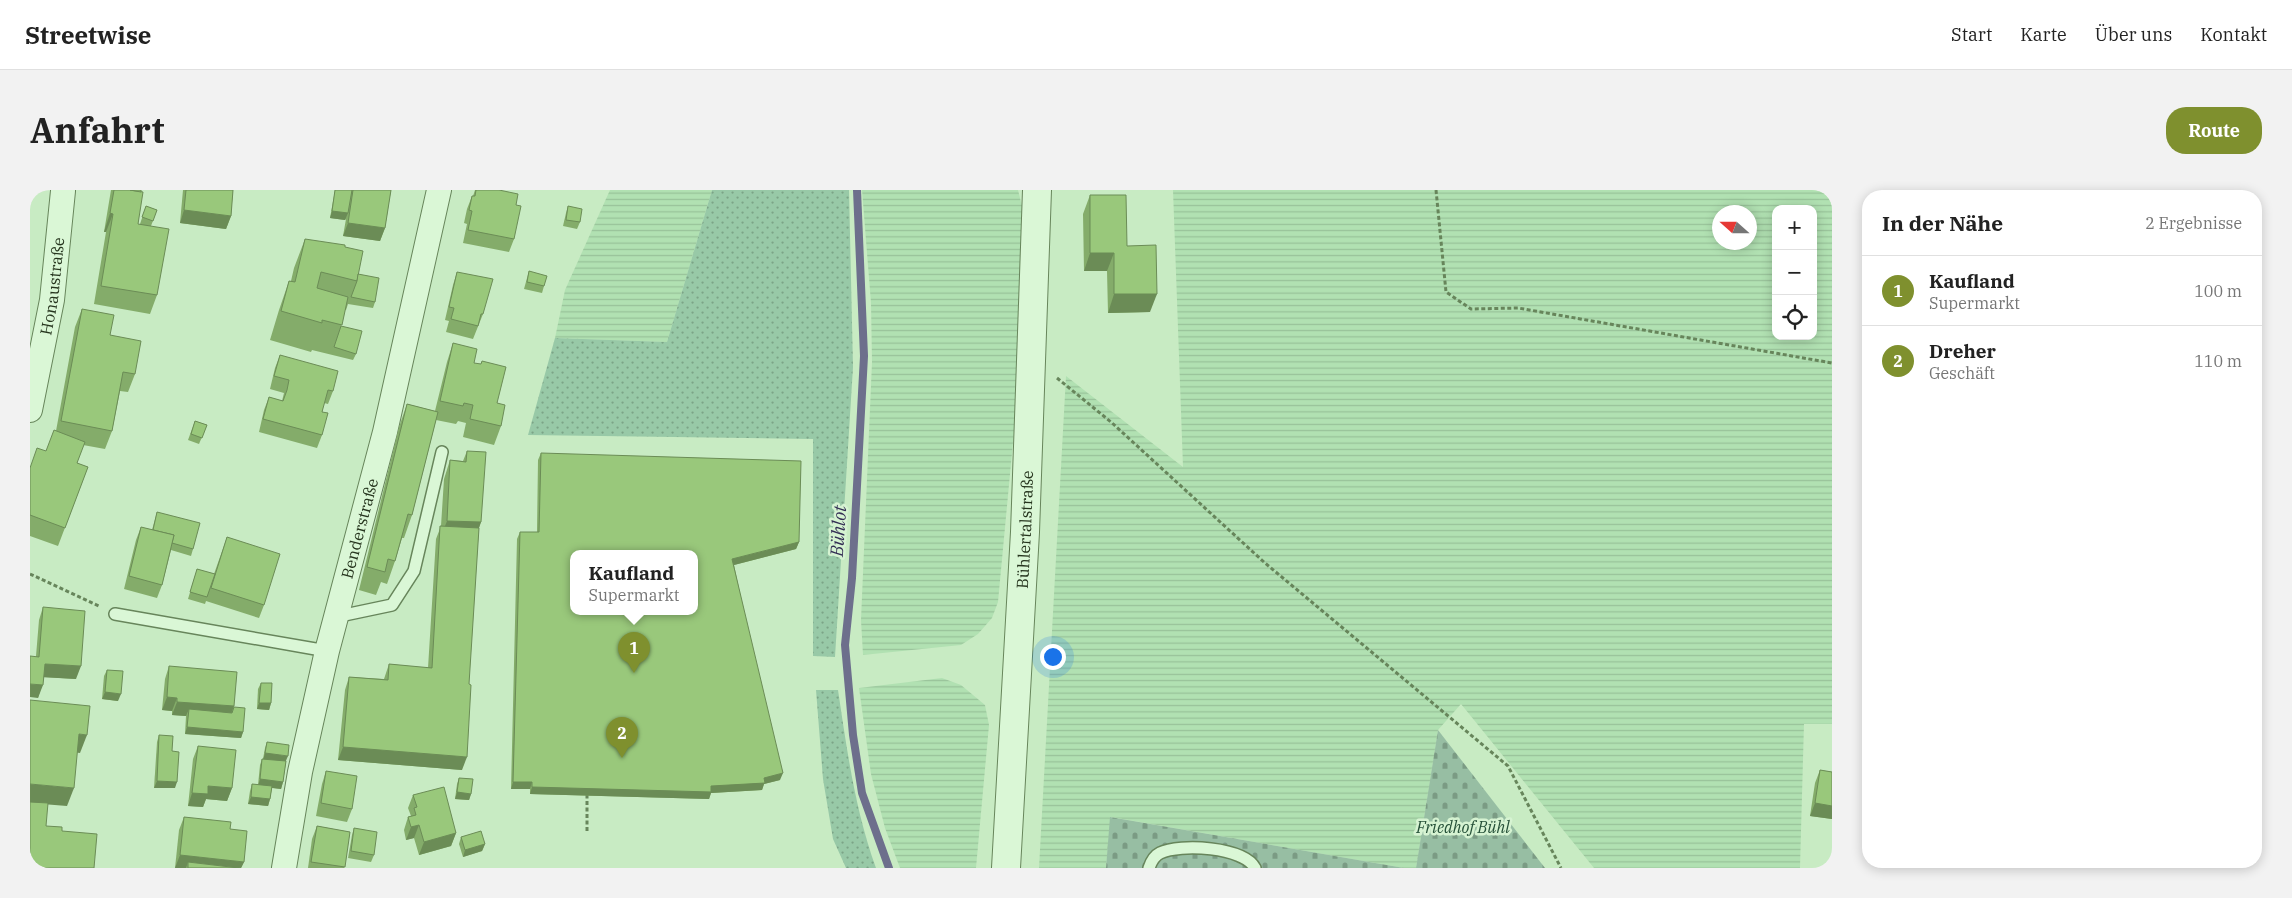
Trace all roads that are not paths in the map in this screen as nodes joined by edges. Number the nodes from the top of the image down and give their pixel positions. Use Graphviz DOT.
graph roads {
  1 [pos="439,190"];
  2 [pos="1037,190"];
  3 [pos="63,191"];
  4 [pos="30,410"];
  5 [pos="442,452"];
  6 [pos="115,614"];
  7 [pos="335,617"];
  8 [pos="327,651"];
  9 [pos="284,868"];
  10 [pos="1006,868"];
  11 [pos="1149,868"];
  12 [pos="1255,868"];
  1 -- 7 [label="street, Benderstraße"];
  2 -- 10 [label="street, Bühlertalstraße"];
  3 -- 4 [label="street, Honaustraße"];
  5 -- 7 [label="lane"];
  6 -- 8 [label="lane"];
  7 -- 8 [label="street, Benderstraße"];
  8 -- 9 [label="street, Benderstraße"];
  11 -- 12 [label="lane"];
}
